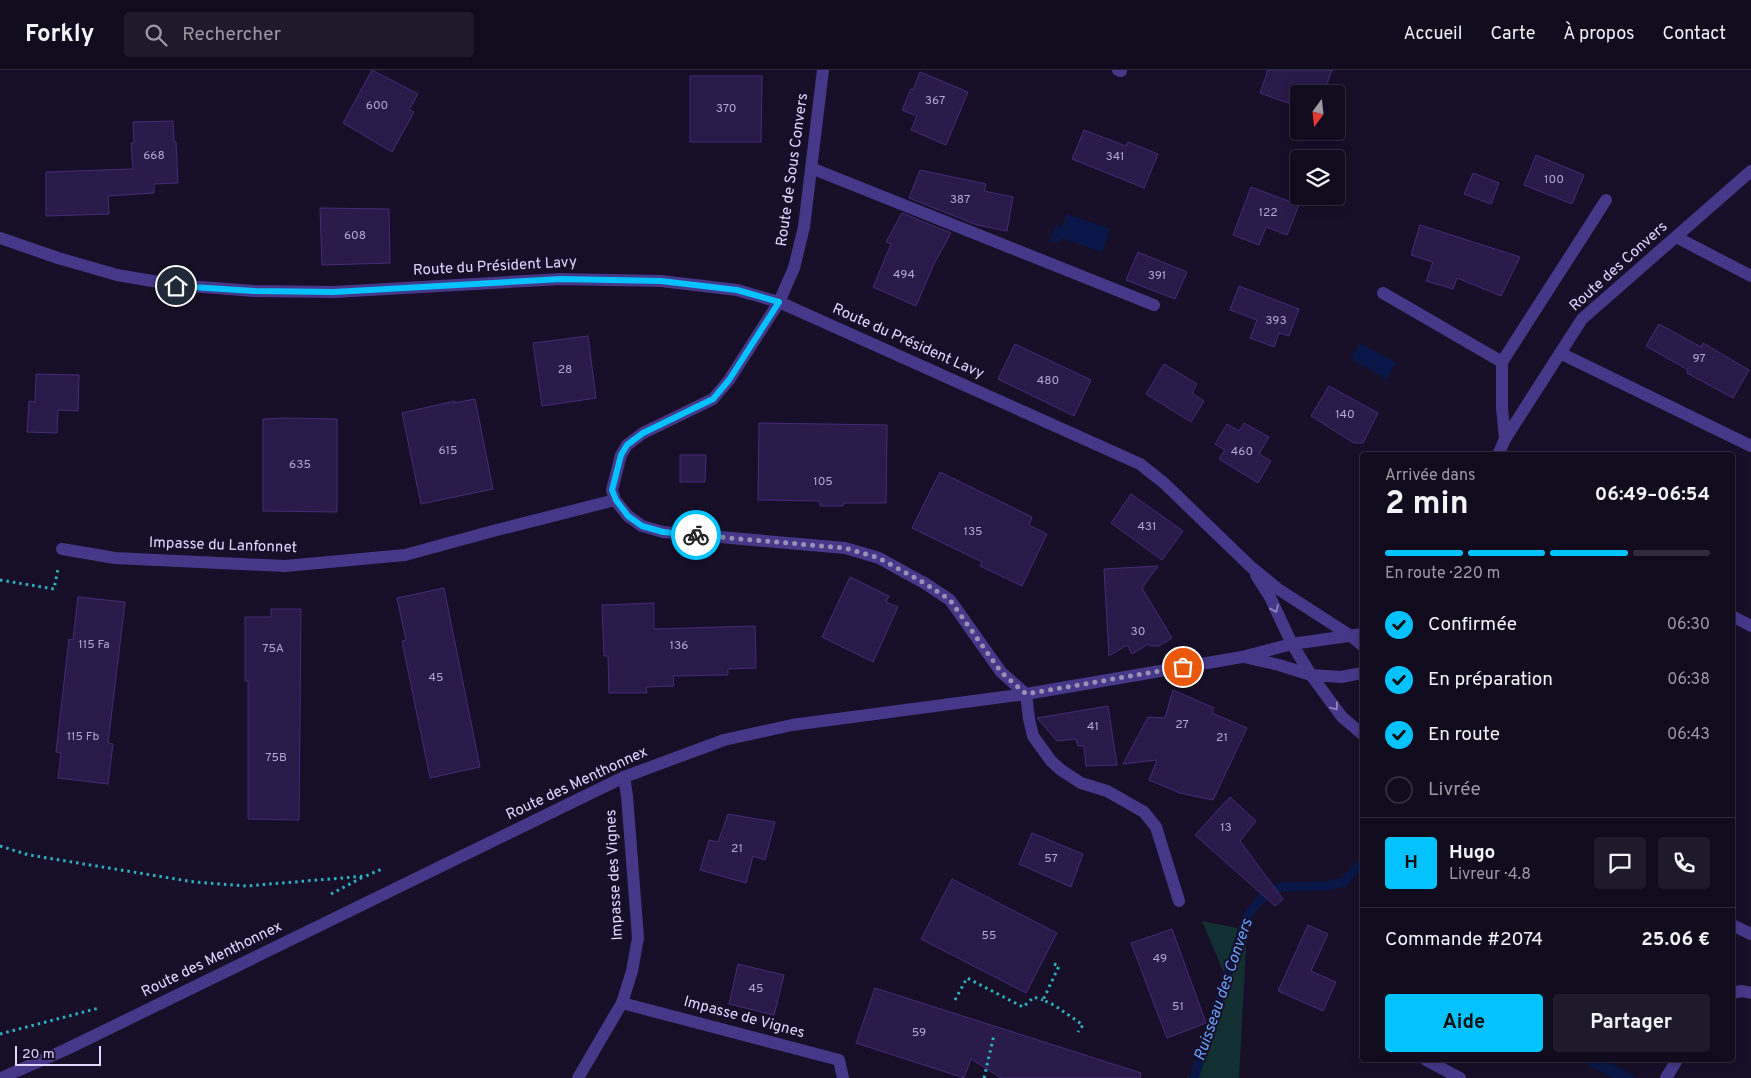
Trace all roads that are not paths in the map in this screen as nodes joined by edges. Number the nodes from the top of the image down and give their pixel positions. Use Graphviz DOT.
graph roads {
  1 [pos="823,70"];
  2 [pos="811,168"];
  3 [pos="1751,171"];
  4 [pos="1606,200"];
  5 [pos="1676,237"];
  6 [pos="0,238"];
  7 [pos="1751,276"];
  8 [pos="1383,293"];
  9 [pos="779,302"];
  10 [pos="1154,305"];
  11 [pos="1560,353"];
  12 [pos="1502,362"];
  13 [pos="1505,438"];
  14 [pos="1751,446"];
  15 [pos="1499,452"];
  16 [pos="616,500"];
  17 [pos="62,548"];
  18 [pos="1251,567"];
  19 [pos="1735,618"];
  20 [pos="1751,626"];
  21 [pos="1357,635"];
  22 [pos="1292,644"];
  23 [pos="1242,657"];
  24 [pos="1360,673"];
  25 [pos="1312,675"];
  26 [pos="1026,694"];
  27 [pos="1360,732"];
  28 [pos="624,777"];
  29 [pos="1179,901"];
  30 [pos="1735,926"];
  31 [pos="1751,934"];
  32 [pos="1735,992"];
  33 [pos="1751,993"];
  34 [pos="622,1004"];
  35 [pos="1430,1062"];
  36 [pos="1676,1062"];
  37 [pos="1,1078"];
  38 [pos="578,1078"];
  39 [pos="843,1078"];
  40 [pos="1460,1078"];
  41 [pos="1666,1078"];
  1 -- 2 [label="street, Route de Sous Convers"];
  2 -- 9 [label="street, Route de Sous Convers"];
  2 -- 10 [label="street"];
  3 -- 5 [label="street, Route des Convers"];
  4 -- 12 [label="street"];
  5 -- 7 [label="street"];
  5 -- 11 [label="street, Route des Convers"];
  6 -- 9 [label="street, Route du Président Lavy"];
  8 -- 12 [label="street"];
  9 -- 16 [label="street, Route de Sous Convers"];
  9 -- 18 [label="street, Route du Président Lavy"];
  11 -- 13 [label="street, Route des Convers"];
  11 -- 14 [label="street"];
  12 -- 13 [label="street"];
  13 -- 15 [label="street, Route des Convers"];
  16 -- 17 [label="street, Impasse du Lanfonnet"];
  16 -- 26 [label="street"];
  18 -- 21 [label="street, Route du Président Lavy"];
  18 -- 22 [label="street, Route du Président Lavy, one-way"];
  19 -- 20 [label="street"];
  21 -- 22 [label="street, Route des Menthonnex"];
  22 -- 23 [label="street, Route des Menthonnex"];
  22 -- 25 [label="street, Route du Président Lavy"];
  23 -- 25 [label="street, Route des Menthonnex"];
  23 -- 26 [label="street, Route des Menthonnex"];
  24 -- 25 [label="street"];
  25 -- 27 [label="street, Route du Président Lavy, one-way"];
  26 -- 28 [label="street, Route des Menthonnex"];
  26 -- 29 [label="street"];
  28 -- 34 [label="street, Impasse des Vignes"];
  28 -- 37 [label="street, Route des Menthonnex"];
  30 -- 31 [label="street"];
  32 -- 33 [label="street"];
  34 -- 38 [label="street, Impasse des Vignes"];
  34 -- 39 [label="street, Impasse de Vignes"];
  35 -- 40 [label="street"];
  36 -- 41 [label="street"];
}
